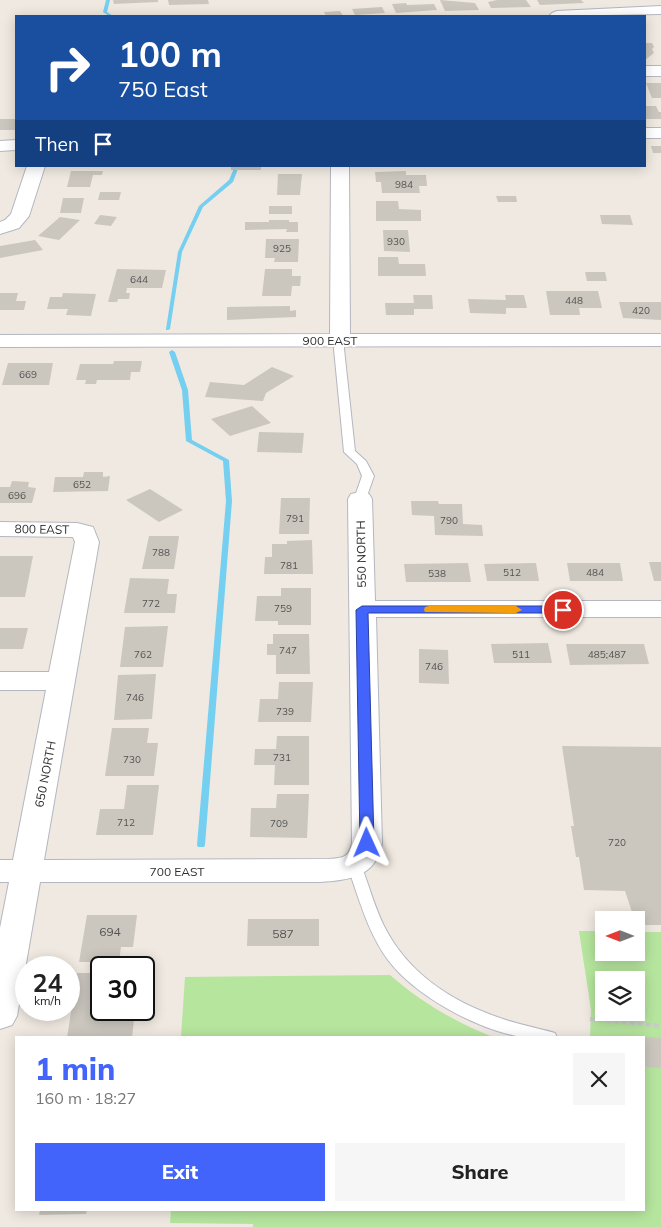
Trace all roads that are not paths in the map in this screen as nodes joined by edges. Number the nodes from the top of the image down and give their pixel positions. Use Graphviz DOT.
graph roads {
  1 [pos="661,10"];
  2 [pos="574,15"];
  3 [pos="646,71"];
  4 [pos="661,72"];
  5 [pos="661,132"];
  6 [pos="646,133"];
  7 [pos="15,145"];
  8 [pos="0,146"];
  9 [pos="36,167"];
  10 [pos="340,167"];
  11 [pos="0,228"];
  12 [pos="340,340"];
  13 [pos="661,340"];
  14 [pos="0,341"];
  15 [pos="360,499"];
  16 [pos="0,529"];
  17 [pos="84,532"];
  18 [pos="362,610"];
  19 [pos="661,610"];
  20 [pos="0,681"];
  21 [pos="62,681"];
  22 [pos="354,865"];
  23 [pos="13,871"];
  24 [pos="0,1016"];
  25 [pos="542,1036"];
  1 -- 2 [label="street"];
  3 -- 4 [label="street"];
  5 -- 6 [label="street"];
  7 -- 8 [label="street"];
  9 -- 11 [label="street"];
  10 -- 12 [label="street"];
  12 -- 13 [label="street, 900 EAST"];
  12 -- 14 [label="street, 900 EAST"];
  12 -- 15 [label="lane"];
  15 -- 18 [label="street, 550 NORTH"];
  16 -- 17 [label="street, 800 EAST"];
  17 -- 21 [label="street, 650 NORTH"];
  18 -- 19 [label="street"];
  18 -- 22 [label="street, 550 NORTH"];
  20 -- 21 [label="street"];
  21 -- 23 [label="street, 650 NORTH"];
  22 -- 23 [label="street, 700 EAST"];
  22 -- 25 [label="lane"];
  23 -- 24 [label="street, 650 NORTH"];
}
